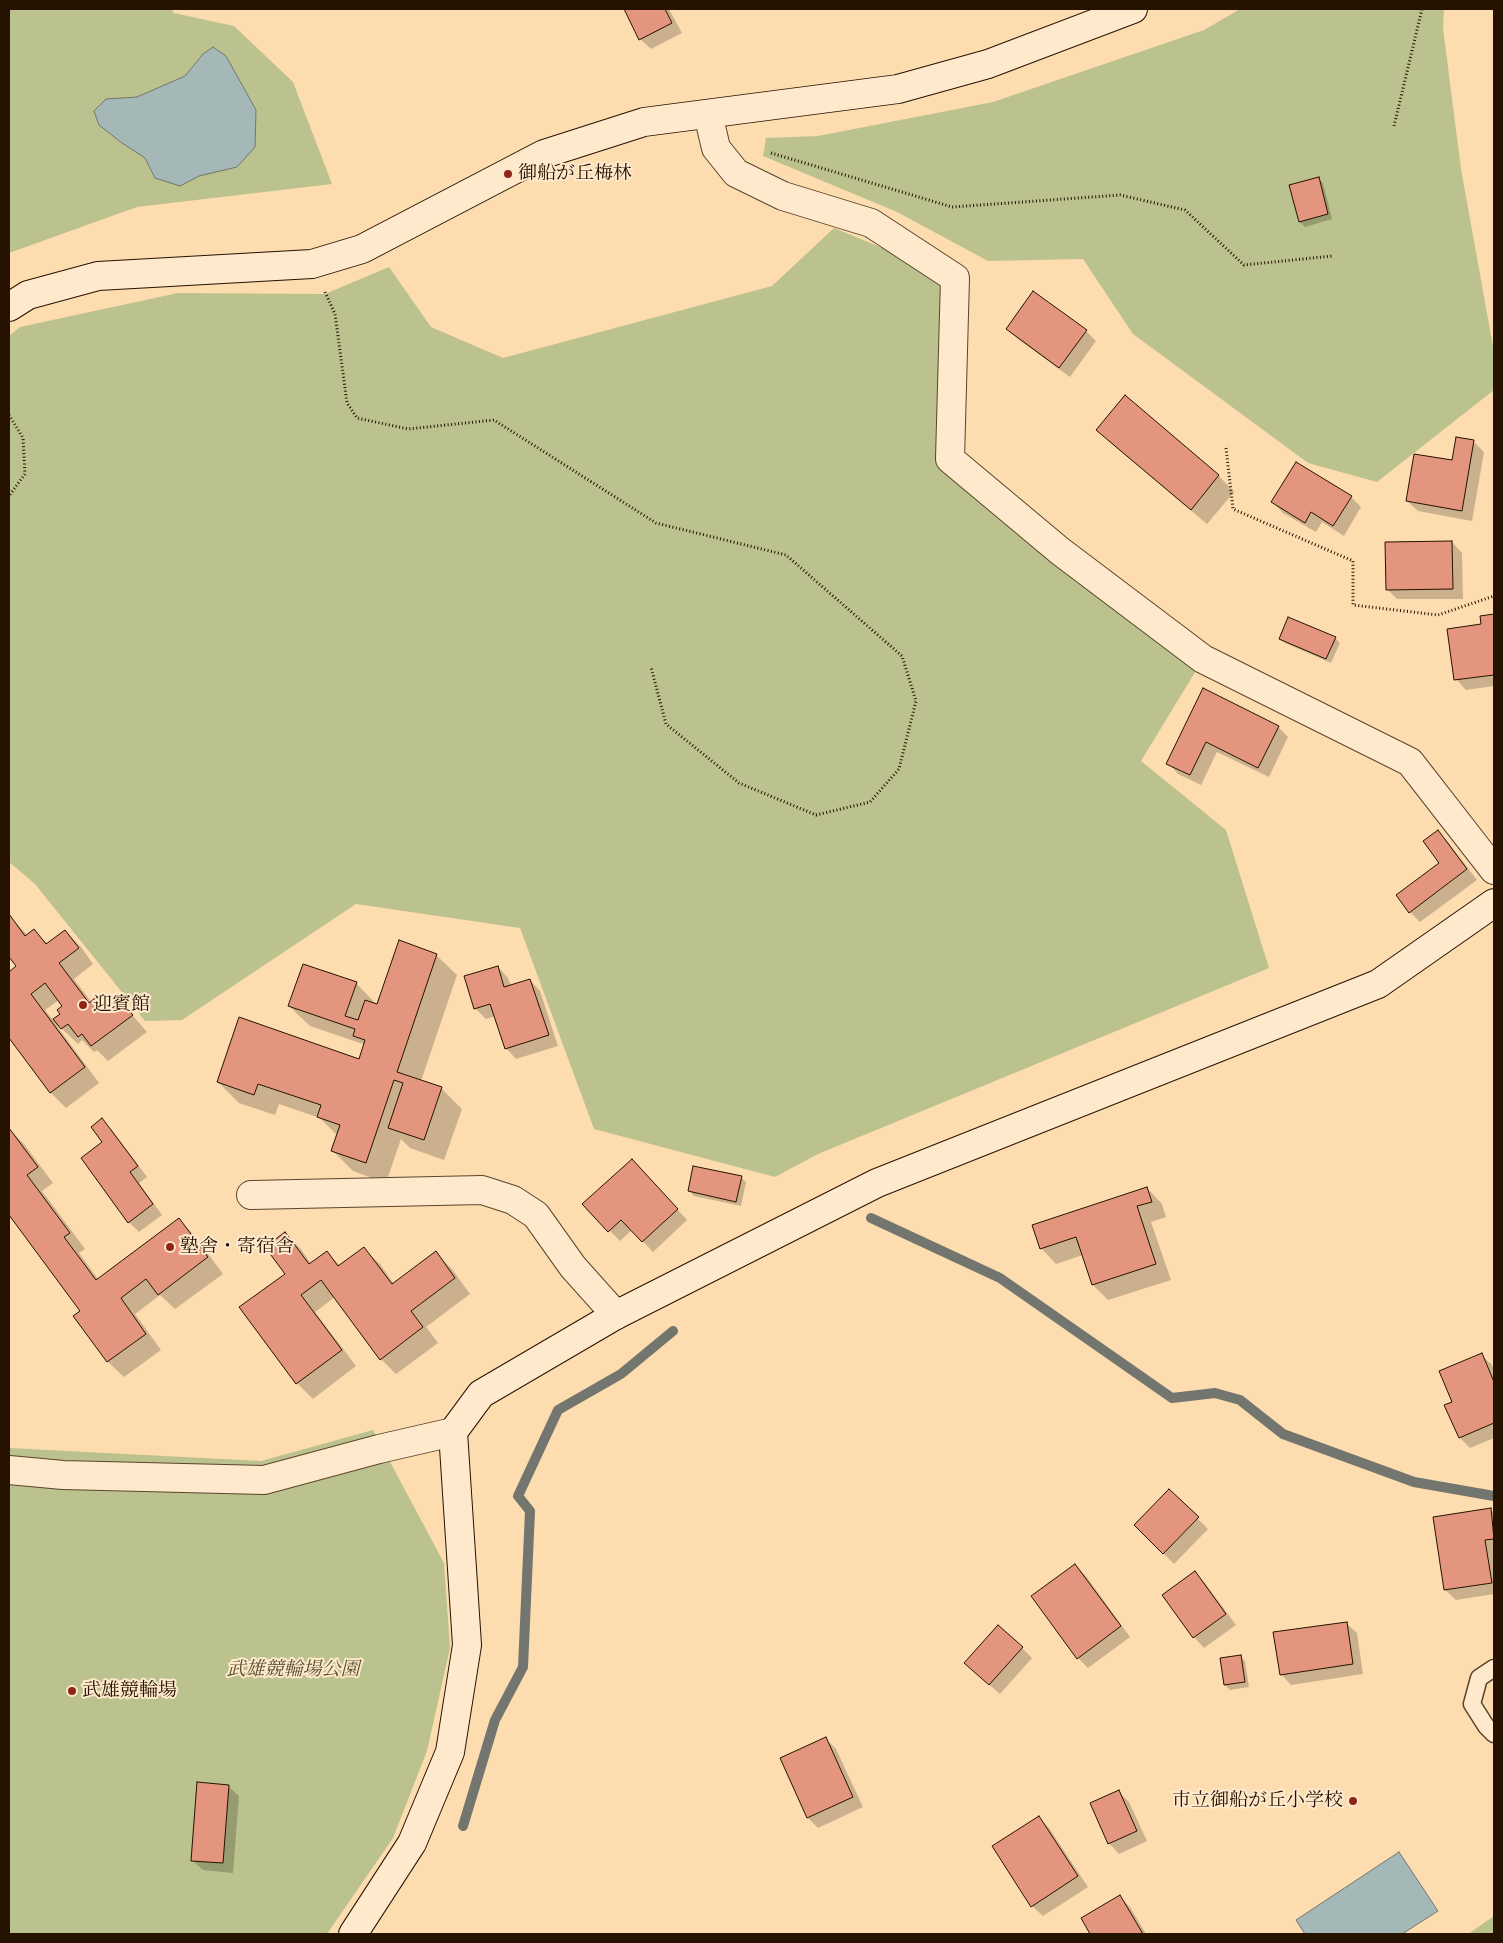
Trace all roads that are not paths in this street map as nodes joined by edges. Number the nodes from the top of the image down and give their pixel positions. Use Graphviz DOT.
graph roads {
  1 [pos="1133,9"];
  2 [pos="708,114"];
  3 [pos="9,307"];
  4 [pos="1494,870"];
  5 [pos="1494,903"];
  6 [pos="251,1195"];
  7 [pos="616,1315"];
  8 [pos="454,1432"];
  9 [pos="9,1470"];
  10 [pos="1494,1668"];
  11 [pos="1494,1734"];
  12 [pos="353,1934"];
  1 -- 2 [label="street"];
  2 -- 3 [label="street"];
  2 -- 4 [label="street"];
  5 -- 7 [label="street"];
  6 -- 7 [label="street"];
  7 -- 8 [label="street"];
  8 -- 9 [label="street"];
  8 -- 12 [label="street"];
  10 -- 11 [label="lane"];
}
